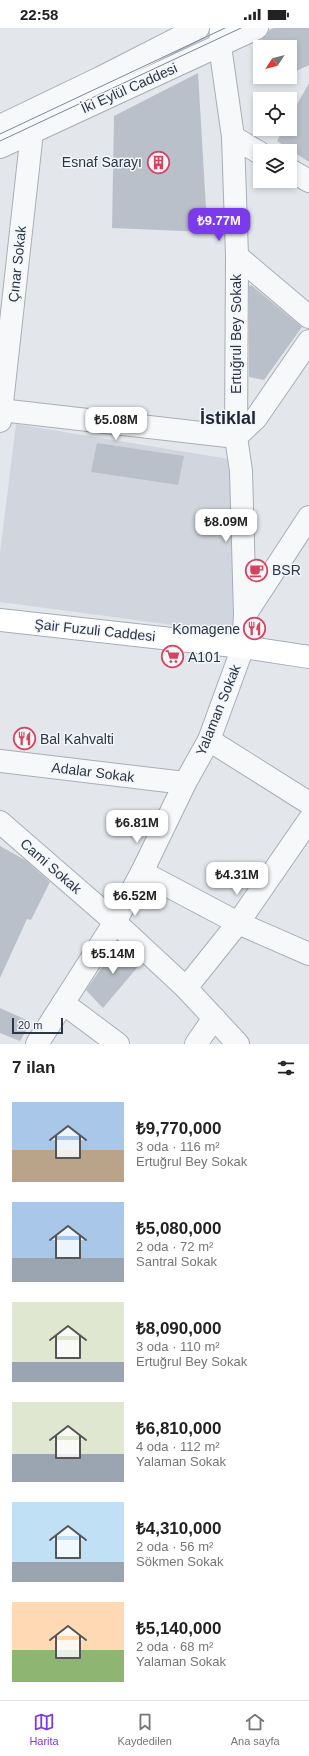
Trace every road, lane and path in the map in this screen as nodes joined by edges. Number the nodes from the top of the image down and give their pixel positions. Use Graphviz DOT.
graph roads {
  1 [pos="198,28"];
  2 [pos="257,28"];
  3 [pos="221,37"];
  4 [pos="0,126"];
  5 [pos="32,132"];
  6 [pos="233,138"];
  7 [pos="0,147"];
  8 [pos="253,149"];
  9 [pos="297,174"];
  10 [pos="309,181"];
  11 [pos="237,256"];
  12 [pos="309,317"];
  13 [pos="309,341"];
  14 [pos="0,414"];
  15 [pos="236,437"];
  16 [pos="309,517"];
  17 [pos="245,615"];
  18 [pos="0,620"];
  19 [pos="243,647"];
  20 [pos="309,657"];
  21 [pos="209,740"];
  22 [pos="0,761"];
  23 [pos="185,783"];
  24 [pos="309,803"];
  25 [pos="309,820"];
  26 [pos="0,822"];
  27 [pos="142,872"];
  28 [pos="115,922"];
  29 [pos="238,923"];
  30 [pos="309,954"];
  31 [pos="186,988"];
  32 [pos="63,1003"];
  33 [pos="214,1018"];
  34 [pos="37,1044"];
  35 [pos="118,1044"];
  36 [pos="196,1044"];
  37 [pos="238,1044"];
  1 -- 4 [label="street"];
  2 -- 3 [label="street, İki Eylül Caddesi"];
  3 -- 5 [label="street, İki Eylül Caddesi"];
  3 -- 6 [label="street, Ertuğrul Bey Sokak"];
  5 -- 7 [label="street, İki Eylül Caddesi"];
  5 -- 14 [label="street, Çınar Sokak"];
  6 -- 8 [label="street"];
  6 -- 11 [label="street, Ertuğrul Bey Sokak"];
  9 -- 10 [label="street"];
  11 -- 12 [label="street"];
  11 -- 15 [label="street, Ertuğrul Bey Sokak"];
  13 -- 15 [label="street"];
  14 -- 15 [label="street"];
  15 -- 17 [label="street, Ertuğrul Bey Sokak"];
  16 -- 17 [label="street"];
  17 -- 19 [label="street, Ertuğrul Bey Sokak"];
  18 -- 19 [label="main road, Şair Fuzuli Caddesi"];
  19 -- 20 [label="main road, Şair Fuzuli Caddesi"];
  19 -- 21 [label="street, Yalaman Sokak"];
  21 -- 23 [label="street, Yalaman Sokak"];
  21 -- 24 [label="street"];
  22 -- 23 [label="street, Adalar Sokak"];
  23 -- 27 [label="street, Yalaman Sokak"];
  25 -- 29 [label="street"];
  26 -- 28 [label="street, Cami Sokak"];
  27 -- 28 [label="street, Yalaman Sokak"];
  27 -- 29 [label="street"];
  28 -- 31 [label="street, Cami Sokak"];
  28 -- 32 [label="street, Yalaman Sokak"];
  29 -- 30 [label="street"];
  29 -- 31 [label="street"];
  31 -- 33 [label="street, Cami Sokak"];
  32 -- 34 [label="street, Yalaman Sokak"];
  32 -- 35 [label="street"];
  33 -- 36 [label="street"];
  33 -- 37 [label="street, Cami Sokak"];
}
